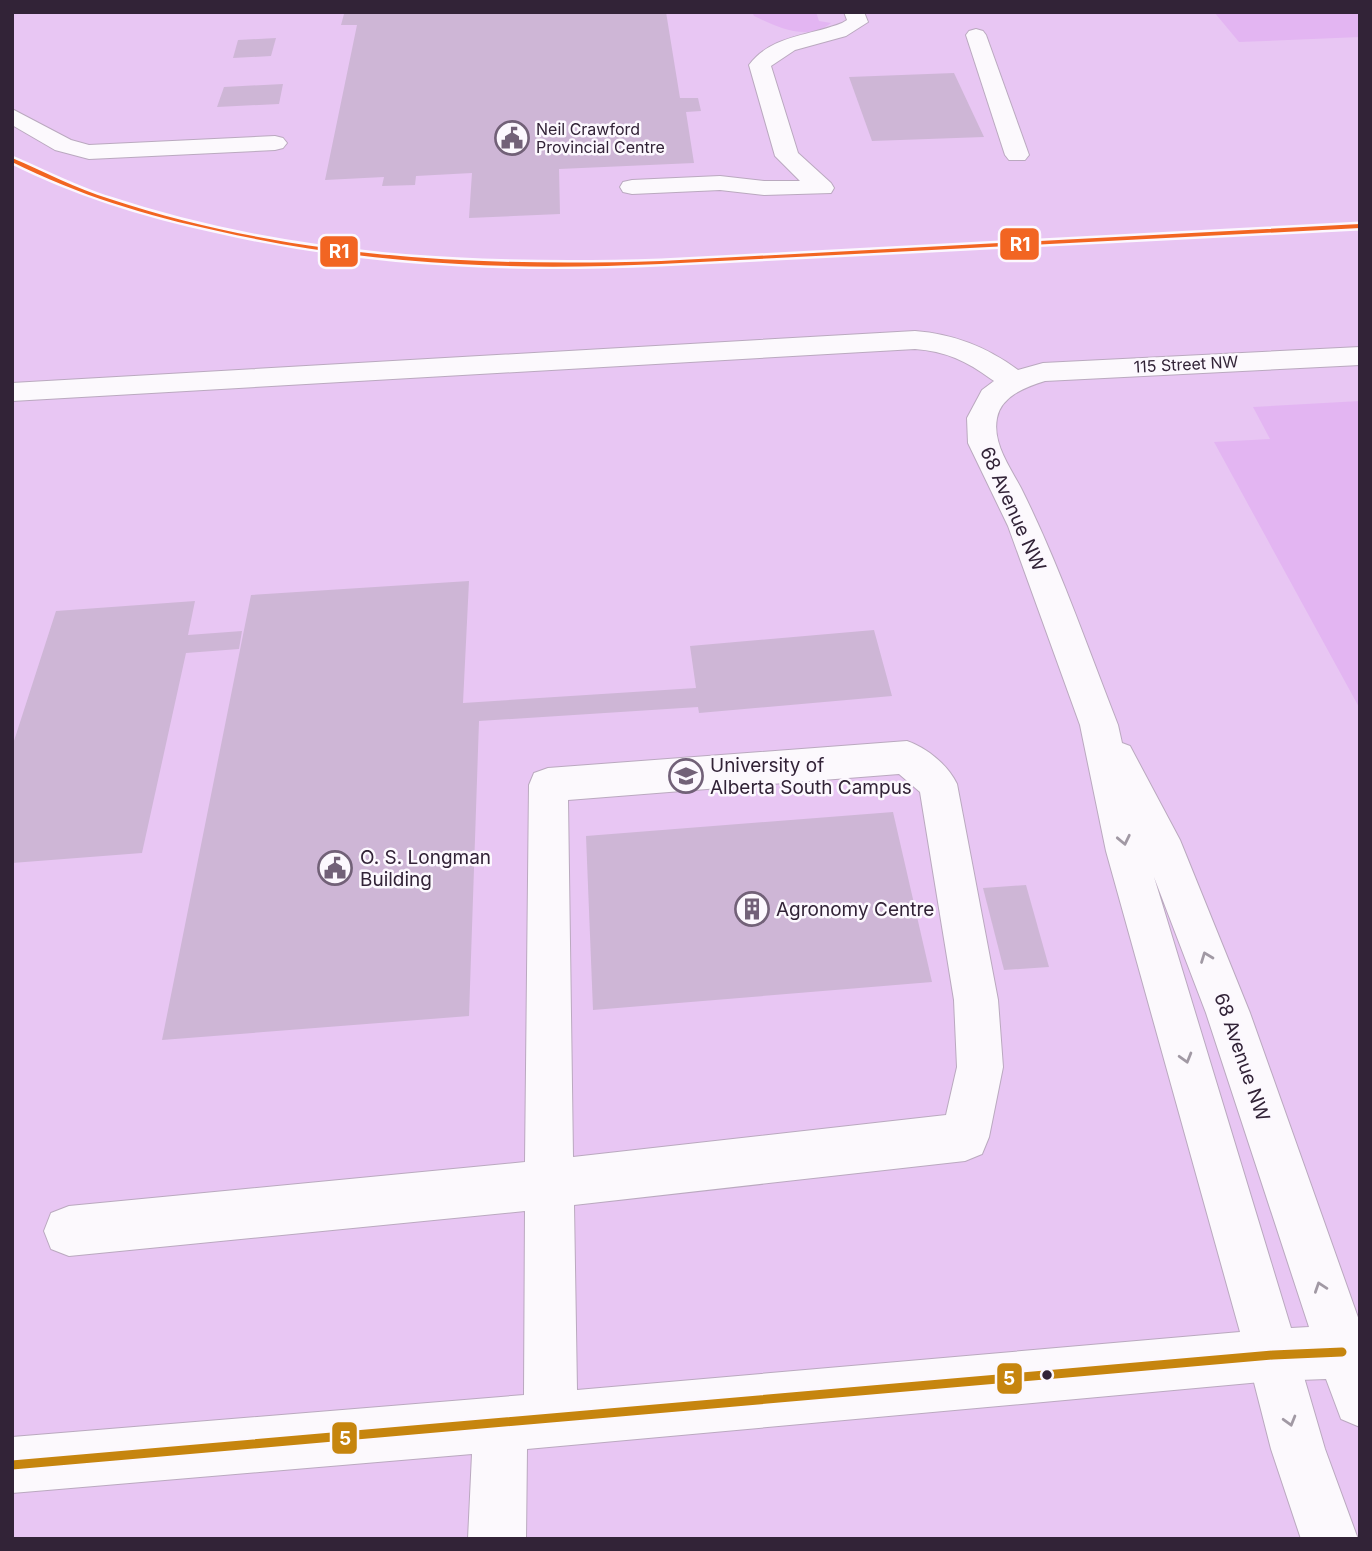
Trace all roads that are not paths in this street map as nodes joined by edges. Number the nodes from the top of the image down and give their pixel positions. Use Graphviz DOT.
graph roads {
  1 [pos="854,12"];
  2 [pos="976,35"];
  3 [pos="12,117"];
  4 [pos="275,143"];
  5 [pos="1017,155"];
  6 [pos="787,156"];
  7 [pos="632,187"];
  8 [pos="764,188"];
  9 [pos="1360,356"];
  10 [pos="1013,381"];
  11 [pos="12,392"];
  12 [pos="1099,725"];
  13 [pos="549,1184"];
  14 [pos="69,1231"];
  15 [pos="1342,1352"];
  16 [pos="1273,1355"];
  17 [pos="1360,1400"];
  18 [pos="525,1422"];
  19 [pos="12,1465"];
  20 [pos="497,1539"];
  21 [pos="1329,1539"];
  1 -- 6 [label="street"];
  2 -- 5 [label="street"];
  3 -- 4 [label="street"];
  6 -- 8 [label="street"];
  6 -- 8 [label="street"];
  7 -- 8 [label="street"];
  9 -- 10 [label="street, 115 Street NW"];
  10 -- 11 [label="street"];
  10 -- 12 [label="street, 68 Avenue NW"];
  15 -- 12 [label="street, 68 Avenue NW, one-way"];
  12 -- 16 [label="street, 68 Avenue NW, one-way"];
  13 -- 13 [label="street"];
  13 -- 14 [label="street"];
  13 -- 18 [label="street"];
  15 -- 16 [label="street"];
  15 -- 17 [label="street, 68 Avenue NW"];
  16 -- 18 [label="street"];
  16 -- 21 [label="street, 68 Avenue NW, one-way"];
  18 -- 19 [label="street"];
  18 -- 20 [label="street"];
}
